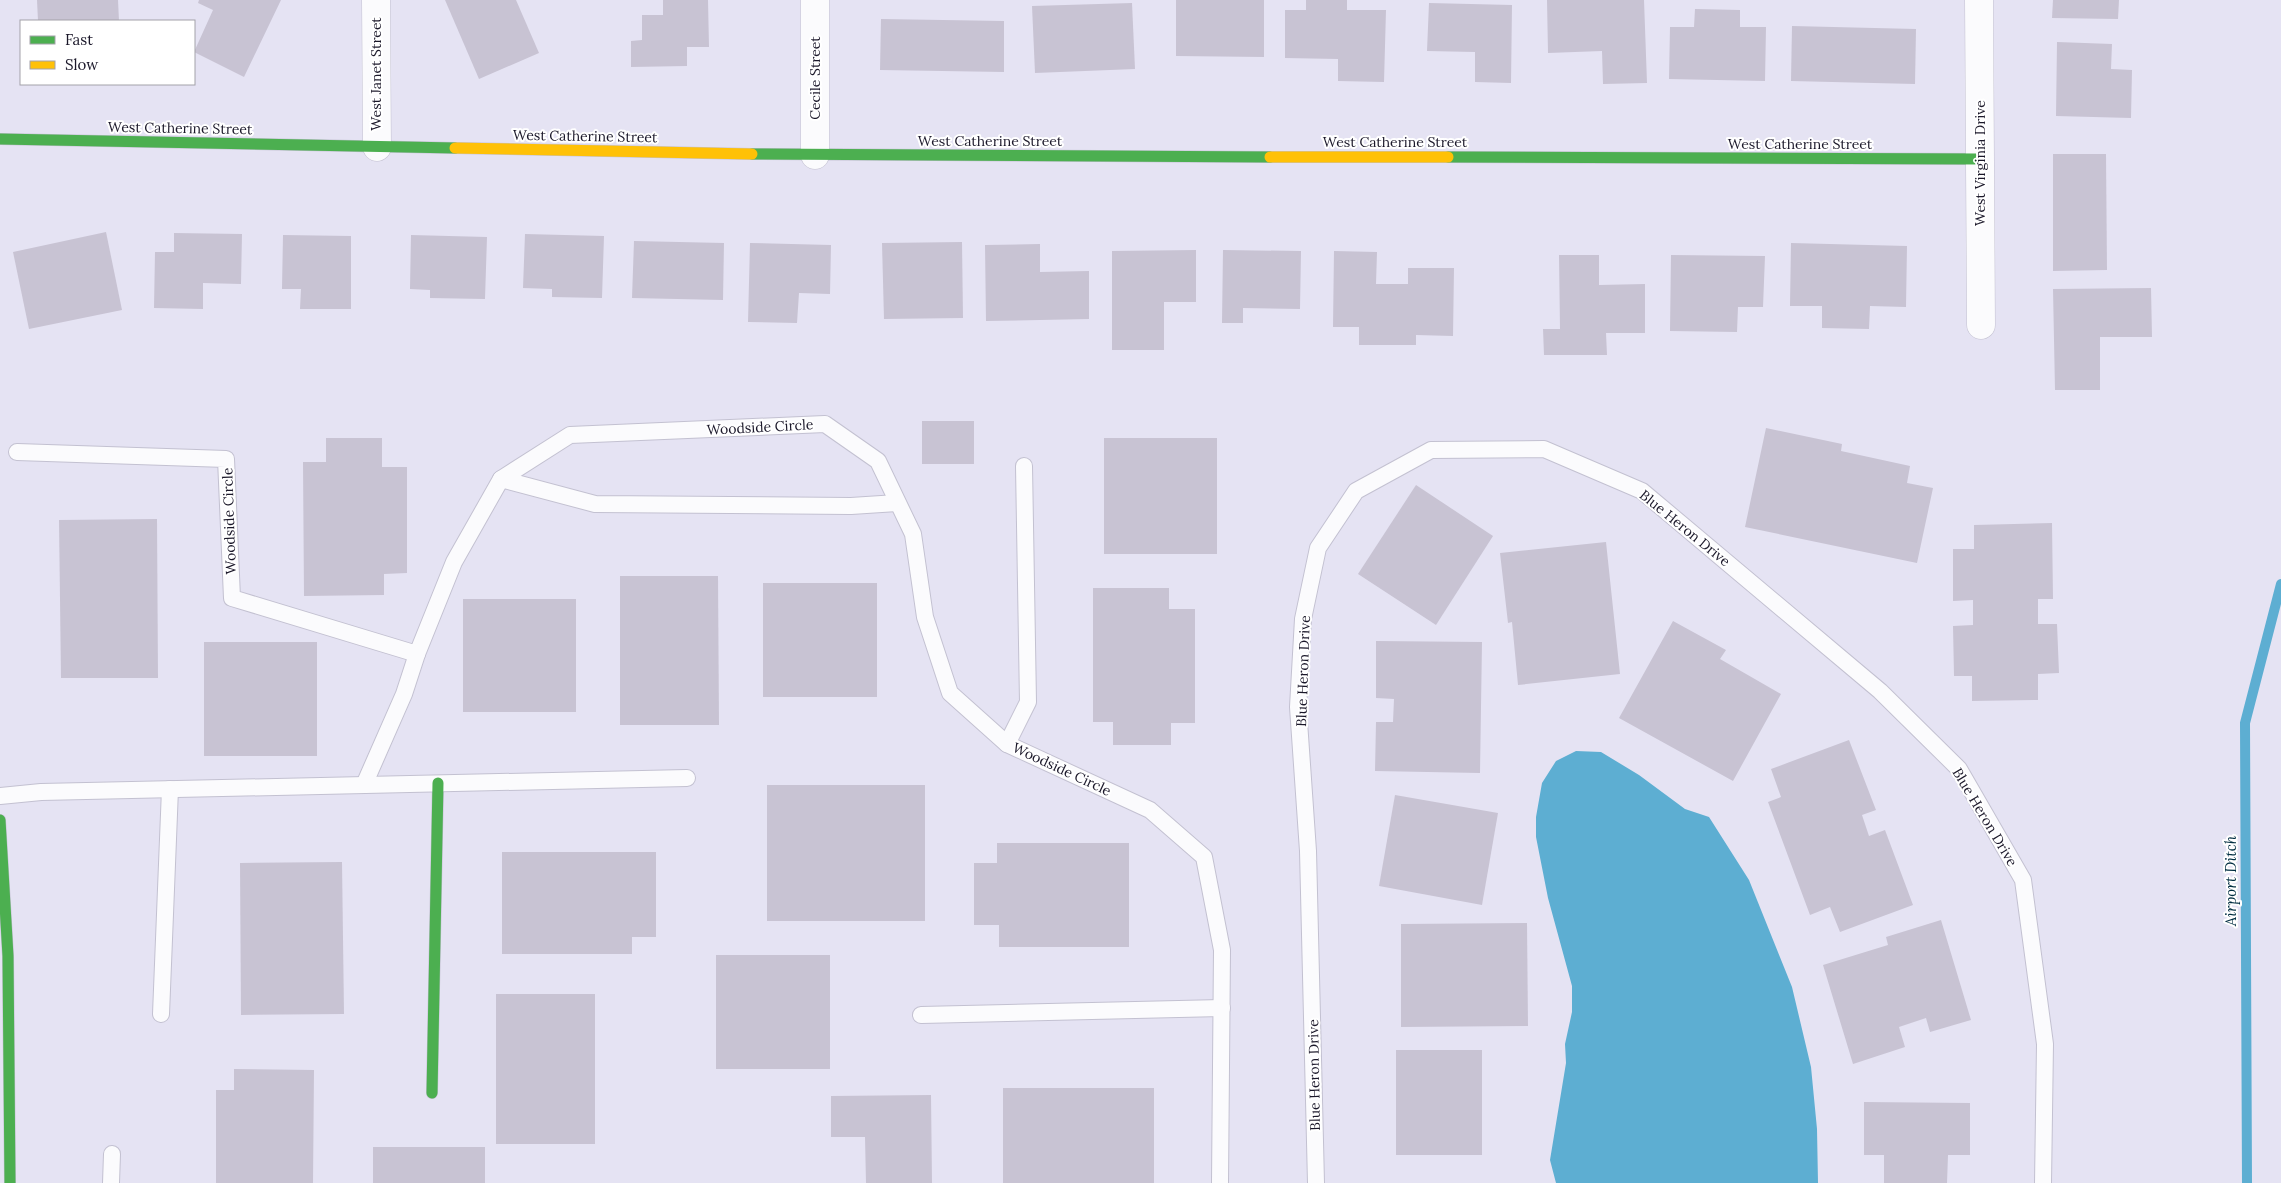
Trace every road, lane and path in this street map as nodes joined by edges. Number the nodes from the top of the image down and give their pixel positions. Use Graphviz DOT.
graph roads {
  1 [pos="376,0"];
  2 [pos="815,0"];
  3 [pos="1979,0"];
  4 [pos="0,139"];
  5 [pos="377,147"];
  6 [pos="815,155"];
  7 [pos="1980,160"];
  8 [pos="1981,325"];
  9 [pos="17,452"];
  10 [pos="1024,466"];
  11 [pos="500,479"];
  12 [pos="898,503"];
  13 [pos="417,654"];
  14 [pos="1007,744"];
  15 [pos="687,778"];
  16 [pos="438,783"];
  17 [pos="364,785"];
  18 [pos="170,789"];
  19 [pos="0,796"];
  20 [pos="0,820"];
  21 [pos="4,975"];
  22 [pos="1222,1008"];
  23 [pos="161,1014"];
  24 [pos="921,1015"];
  25 [pos="432,1093"];
  26 [pos="112,1154"];
  27 [pos="10,1183"];
  28 [pos="111,1183"];
  29 [pos="1220,1183"];
  30 [pos="1316,1183"];
  31 [pos="2043,1183"];
  1 -- 5 [label="street, West Janet Street"];
  2 -- 6 [label="street, Cecile Street"];
  3 -- 7 [label="street, West Virginia Drive"];
  4 -- 5 [label="street, West Catherine Street"];
  5 -- 6 [label="street, West Catherine Street"];
  6 -- 7 [label="street, West Catherine Street"];
  7 -- 8 [label="street, West Virginia Drive"];
  9 -- 13 [label="lane, Woodside Circle"];
  10 -- 14 [label="lane"];
  11 -- 12 [label="lane"];
  11 -- 12 [label="lane, Woodside Circle"];
  11 -- 13 [label="lane, Woodside Circle"];
  12 -- 14 [label="lane, Woodside Circle"];
  13 -- 17 [label="lane, Woodside Circle"];
  14 -- 22 [label="lane, Woodside Circle"];
  15 -- 16 [label="lane"];
  16 -- 17 [label="lane"];
  16 -- 25 [label="street"];
  17 -- 18 [label="lane"];
  18 -- 19 [label="lane"];
  18 -- 23 [label="lane"];
  20 -- 21 [label="street"];
  21 -- 27 [label="street"];
  22 -- 24 [label="lane"];
  22 -- 29 [label="lane, Woodside Circle"];
  26 -- 28 [label="lane"];
  30 -- 31 [label="lane, Blue Heron Drive"];
}
